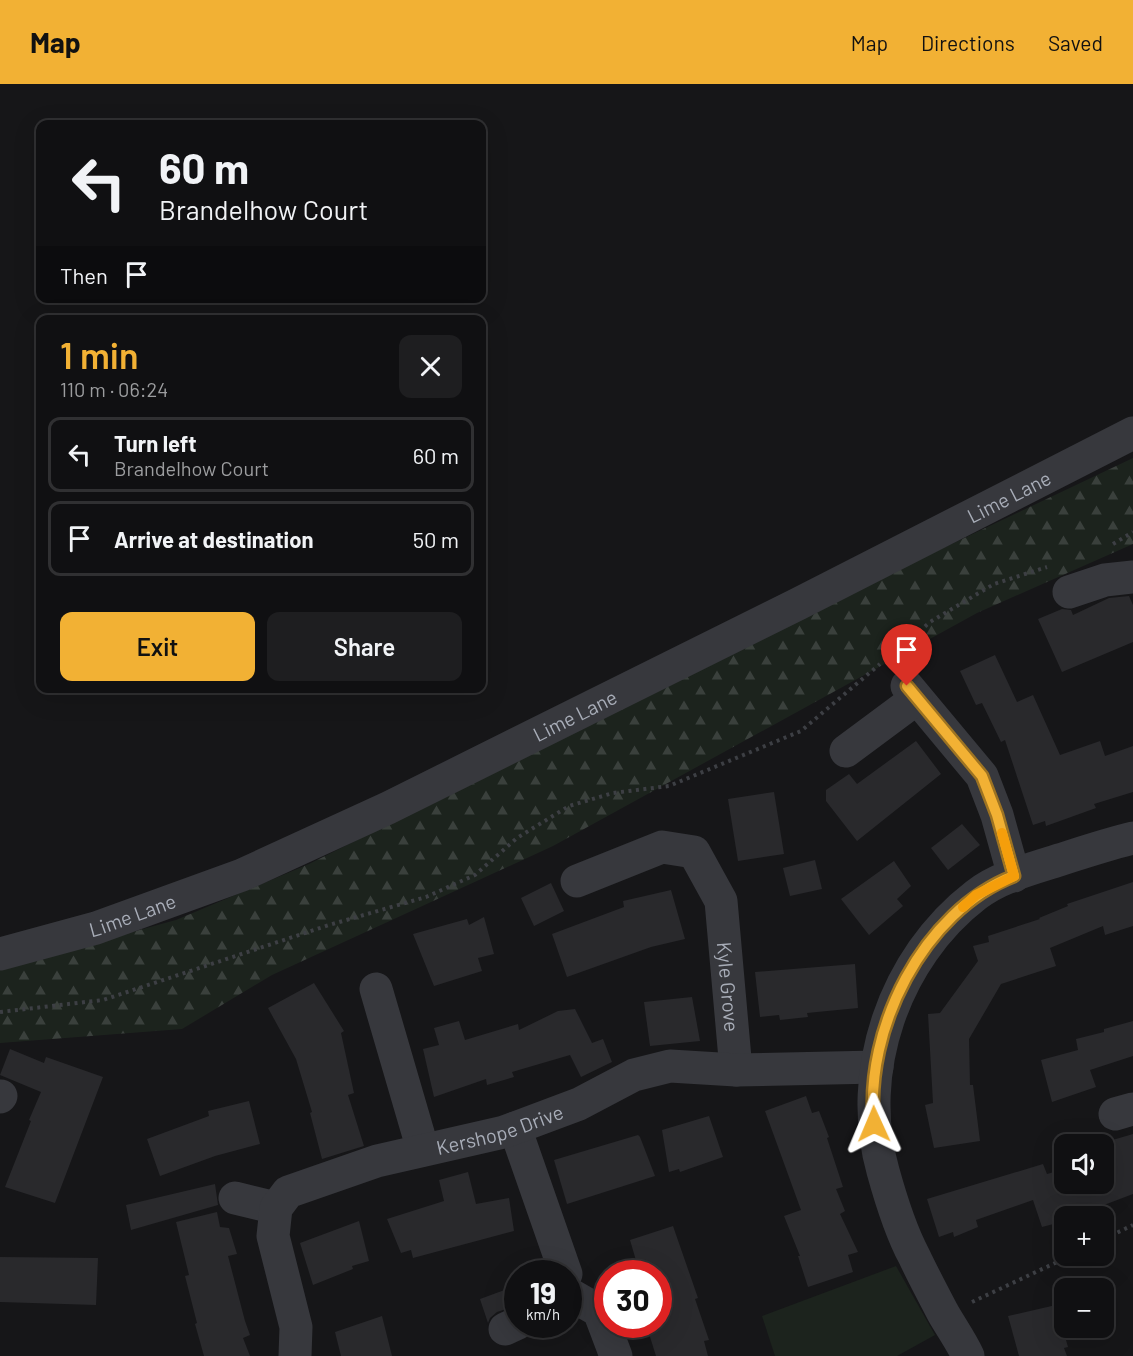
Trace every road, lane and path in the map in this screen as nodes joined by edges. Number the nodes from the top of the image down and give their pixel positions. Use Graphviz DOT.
graph roads {
  1 [pos="1133,433"];
  2 [pos="1133,532"];
  3 [pos="1110,546"];
  4 [pos="1133,577"];
  5 [pos="1063,578"];
  6 [pos="889,657"];
  7 [pos="881,664"];
  8 [pos="846,751"];
  9 [pos="1133,838"];
  10 [pos="1014,876"];
  11 [pos="577,882"];
  12 [pos="0,954"];
  13 [pos="376,989"];
  14 [pos="0,1012"];
  15 [pos="877,1067"];
  16 [pos="736,1070"];
  17 [pos="515,1128"];
  18 [pos="423,1150"];
  19 [pos="235,1198"];
  20 [pos="276,1208"];
  21 [pos="1133,1225"];
  22 [pos="1114,1234"];
  23 [pos="560,1260"];
  24 [pos="1054,1264"];
  25 [pos="582,1297"];
  26 [pos="945,1315"];
  27 [pos="962,1354"];
  28 [pos="295,1356"];
  29 [pos="616,1356"];
  1 -- 12 [label="street, Lime Lane"];
  2 -- 3 [label="path"];
  4 -- 5 [label="street"];
  5 -- 6 [label="path"];
  7 -- 14 [label="path"];
  8 -- 10 [label="street"];
  9 -- 10 [label="street"];
  10 -- 15 [label="street"];
  11 -- 16 [label="street, Kyle Grove"];
  13 -- 18 [label="street"];
  15 -- 16 [label="street, Kershope Drive"];
  15 -- 26 [label="street"];
  16 -- 17 [label="street, Kershope Drive"];
  17 -- 18 [label="street, Kershope Drive"];
  17 -- 23 [label="street"];
  18 -- 20 [label="street, Kershope Drive"];
  19 -- 20 [label="street"];
  20 -- 28 [label="street"];
  21 -- 22 [label="path"];
  24 -- 26 [label="path"];
  25 -- 29 [label="street"];
  26 -- 27 [label="street"];
}
